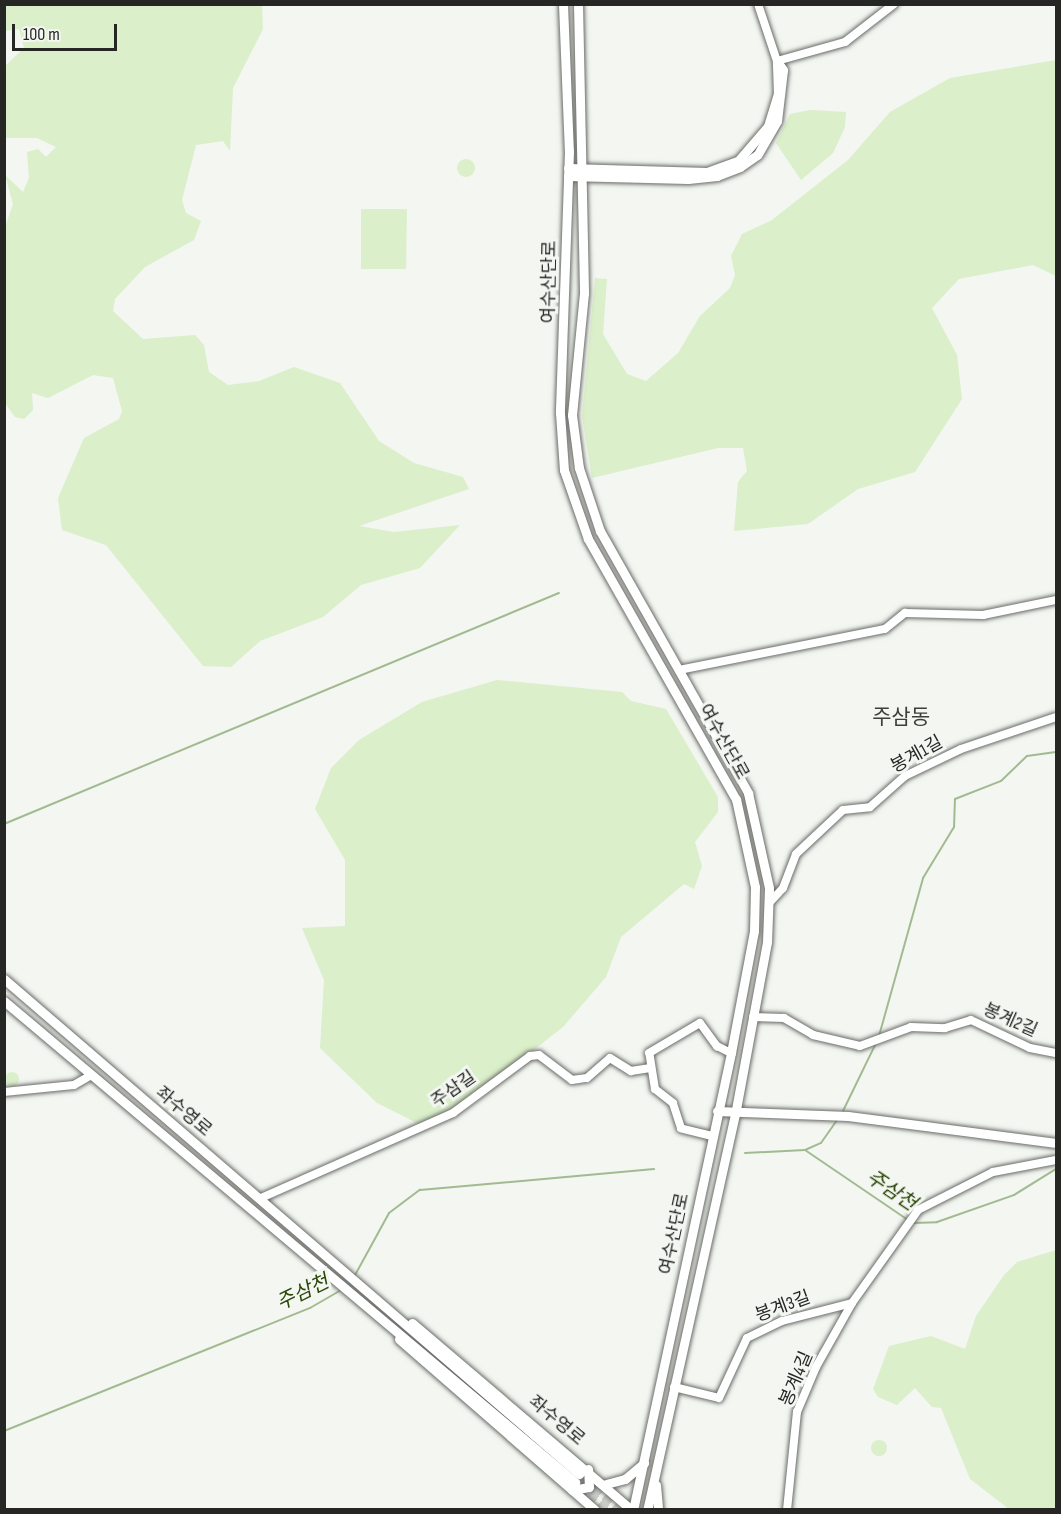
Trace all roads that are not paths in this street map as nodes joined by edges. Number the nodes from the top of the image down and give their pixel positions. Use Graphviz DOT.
graph roads {
  1 [pos="563,4"];
  2 [pos="578,4"];
  3 [pos="758,4"];
  4 [pos="894,4"];
  5 [pos="777,61"];
  6 [pos="568,172"];
  7 [pos="585,172"];
  8 [pos="1056,600"];
  9 [pos="679,670"];
  10 [pos="1056,717"];
  11 [pos="755,902"];
  12 [pos="770,903"];
  13 [pos="4,979"];
  14 [pos="4,1001"];
  15 [pos="753,1017"];
  16 [pos="731,1053"];
  17 [pos="1056,1053"];
  18 [pos="649,1068"];
  19 [pos="91,1076"];
  20 [pos="4,1092"];
  21 [pos="717,1111"];
  22 [pos="735,1114"];
  23 [pos="712,1136"];
  24 [pos="1056,1143"];
  25 [pos="1056,1160"];
  26 [pos="261,1198"];
  27 [pos="852,1303"];
  28 [pos="400,1316"];
  29 [pos="674,1387"];
  30 [pos="644,1463"];
  31 [pos="655,1468"];
  32 [pos="588,1469"];
  33 [pos="575,1482"];
  34 [pos="606,1484"];
  35 [pos="595,1509"];
  36 [pos="632,1509"];
  37 [pos="647,1509"];
  38 [pos="658,1509"];
  39 [pos="787,1509"];
  1 -- 6 [label="street, 여수산단로"];
  2 -- 7 [label="street, 여수산단로"];
  3 -- 5 [label="street"];
  4 -- 5 [label="street"];
  5 -- 7 [label="street"];
  6 -- 7 [label="street"];
  6 -- 11 [label="street, 여수산단로"];
  7 -- 9 [label="street, 여수산단로"];
  8 -- 9 [label="street"];
  9 -- 12 [label="street, 여수산단로"];
  10 -- 12 [label="street, 봉계1길"];
  11 -- 12 [label="street"];
  11 -- 16 [label="street, 여수산단로"];
  12 -- 15 [label="street, 여수산단로"];
  13 -- 26 [label="street, 좌수영로"];
  14 -- 19 [label="street, 좌수영로"];
  15 -- 17 [label="street, 봉계2길"];
  15 -- 22 [label="street, 여수산단로"];
  16 -- 18 [label="street"];
  16 -- 21 [label="street, 여수산단로"];
  18 -- 23 [label="street"];
  18 -- 26 [label="street, 주삼길"];
  19 -- 20 [label="street"];
  19 -- 33 [label="street, 좌수영로"];
  21 -- 22 [label="street"];
  21 -- 23 [label="street, 여수산단로"];
  22 -- 24 [label="street"];
  22 -- 29 [label="street, 여수산단로"];
  23 -- 30 [label="street, 여수산단로"];
  25 -- 27 [label="street"];
  26 -- 28 [label="street, 좌수영로"];
  27 -- 29 [label="street, 봉계3길"];
  27 -- 39 [label="street, 봉계4길"];
  28 -- 32 [label="street, 좌수영로"];
  28 -- 33 [label="street, 좌수영로"];
  29 -- 31 [label="street, 여수산단로"];
  30 -- 34 [label="street"];
  30 -- 36 [label="street, 여수산단로"];
  31 -- 37 [label="street, 여수산단로"];
  31 -- 38 [label="street"];
  32 -- 33 [label="street"];
  32 -- 34 [label="street, 좌수영로"];
  33 -- 35 [label="street, 좌수영로"];
  34 -- 36 [label="street, 좌수영로"];
}
